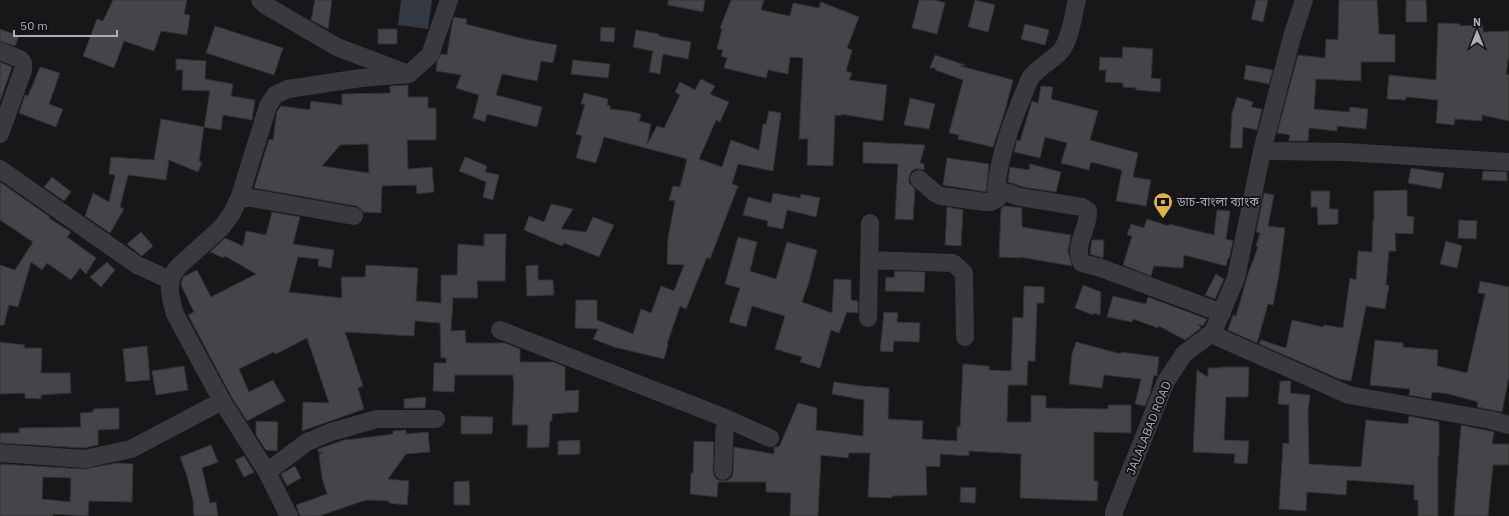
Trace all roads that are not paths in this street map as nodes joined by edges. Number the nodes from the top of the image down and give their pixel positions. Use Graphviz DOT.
graph roads {
  1 [pos="260,0"];
  2 [pos="449,0"];
  3 [pos="1077,0"];
  4 [pos="1304,0"];
  5 [pos="0,51"];
  6 [pos="409,74"];
  7 [pos="0,134"];
  8 [pos="1262,151"];
  9 [pos="1509,162"];
  10 [pos="0,170"];
  11 [pos="919,179"];
  12 [pos="996,189"];
  13 [pos="240,196"];
  14 [pos="354,216"];
  15 [pos="870,223"];
  16 [pos="869,260"];
  17 [pos="170,280"];
  18 [pos="1222,312"];
  19 [pos="868,318"];
  20 [pos="500,330"];
  21 [pos="1214,332"];
  22 [pos="965,337"];
  23 [pos="222,401"];
  24 [pos="725,418"];
  25 [pos="436,419"];
  26 [pos="1509,425"];
  27 [pos="770,438"];
  28 [pos="0,453"];
  29 [pos="723,470"];
  30 [pos="267,472"];
  31 [pos="289,516"];
  32 [pos="1114,516"];
  1 -- 6 [label="street"];
  2 -- 6 [label="street"];
  3 -- 12 [label="street"];
  4 -- 8 [label="street"];
  5 -- 7 [label="street"];
  6 -- 13 [label="street"];
  8 -- 9 [label="street"];
  8 -- 18 [label="street"];
  10 -- 17 [label="street"];
  11 -- 12 [label="street"];
  12 -- 18 [label="street"];
  13 -- 14 [label="street"];
  13 -- 17 [label="street"];
  15 -- 16 [label="street"];
  16 -- 19 [label="street"];
  16 -- 22 [label="street"];
  17 -- 23 [label="street"];
  18 -- 21 [label="street"];
  20 -- 24 [label="street"];
  21 -- 26 [label="street"];
  21 -- 32 [label="street, JALALABAD ROAD"];
  23 -- 28 [label="street"];
  23 -- 30 [label="street"];
  24 -- 27 [label="street"];
  24 -- 29 [label="street"];
  25 -- 30 [label="street"];
  30 -- 31 [label="street"];
}
